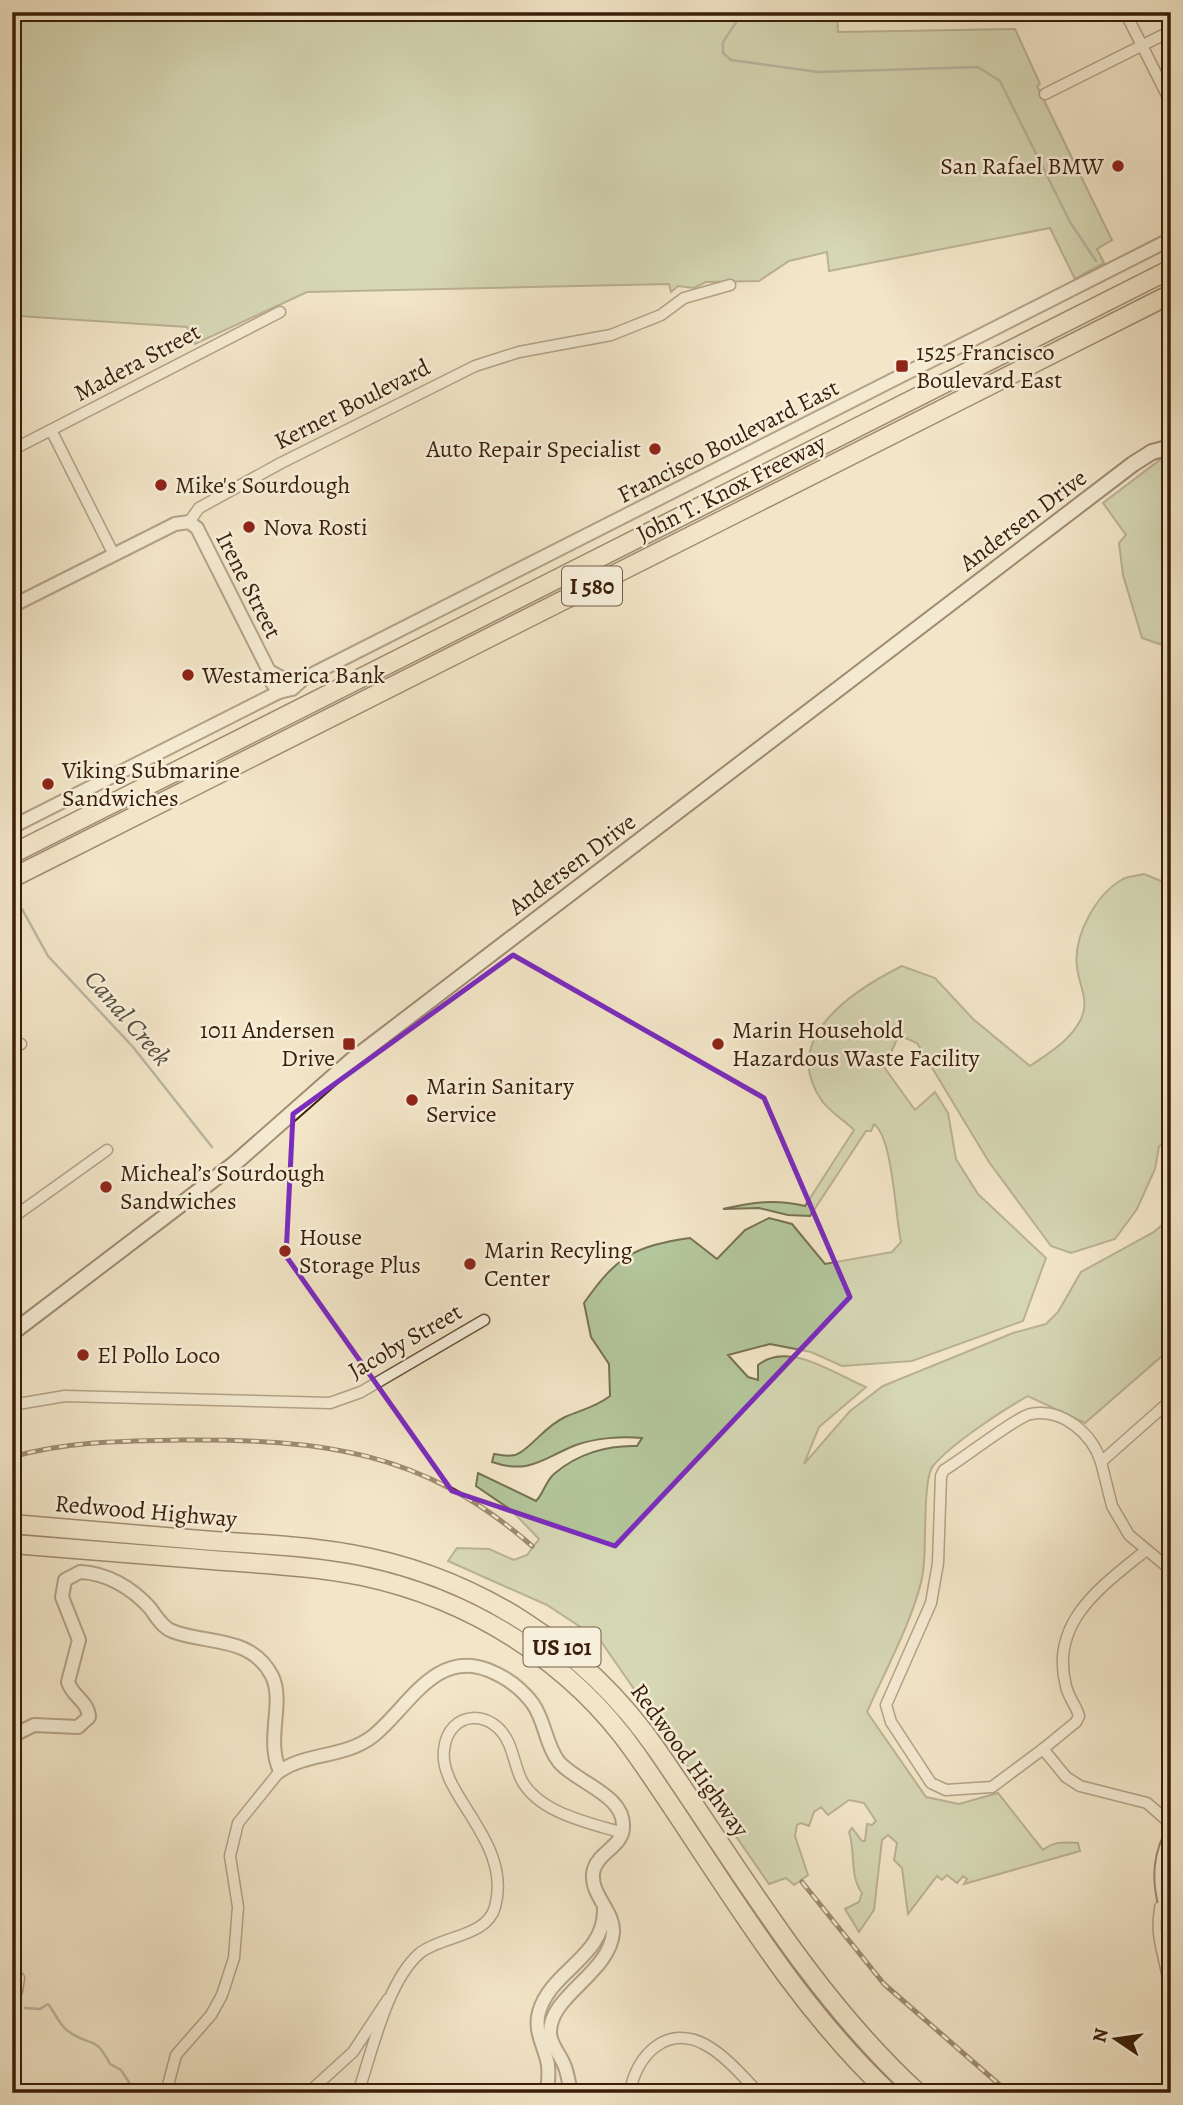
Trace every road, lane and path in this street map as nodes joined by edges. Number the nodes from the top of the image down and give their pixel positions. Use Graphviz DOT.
graph roads {
  1 [pos="1125,12"];
  2 [pos="1171,31"];
  3 [pos="1142,46"];
  4 [pos="1045,94"];
  5 [pos="1171,103"];
  6 [pos="1171,239"];
  7 [pos="1171,269"];
  8 [pos="730,285"];
  9 [pos="1171,294"];
  10 [pos="280,312"];
  11 [pos="51,430"];
  12 [pos="1171,447"];
  13 [pos="12,450"];
  14 [pos="189,522"];
  15 [pos="114,555"];
  16 [pos="12,606"];
  17 [pos="281,685"];
  18 [pos="12,827"];
  19 [pos="12,851"];
  20 [pos="12,878"];
  21 [pos="107,1150"];
  22 [pos="12,1218"];
  23 [pos="484,1320"];
  24 [pos="12,1333"];
  25 [pos="1171,1400"];
  26 [pos="12,1405"];
  27 [pos="1101,1462"];
  28 [pos="12,1524"];
  29 [pos="12,1544"];
  30 [pos="1145,1551"];
  31 [pos="1171,1570"];
  32 [pos="12,1736"];
  33 [pos="1043,1749"];
  34 [pos="280,1771"];
  35 [pos="1171,1824"];
  36 [pos="623,1833"];
  37 [pos="1171,1838"];
  38 [pos="1171,1873"];
  39 [pos="1162,1902"];
  40 [pos="1171,1922"];
  41 [pos="19,1978"];
  42 [pos="394,1990"];
  43 [pos="12,1998"];
  44 [pos="1171,2009"];
  45 [pos="547,2045"];
  46 [pos="754,2088"];
  47 [pos="166,2093"];
  48 [pos="308,2093"];
  49 [pos="358,2093"];
  50 [pos="547,2093"];
  51 [pos="570,2093"];
  52 [pos="630,2093"];
  53 [pos="889,2093"];
  54 [pos="918,2093"];
  1 -- 3 [label="street"];
  2 -- 3 [label="street"];
  3 -- 4 [label="street"];
  3 -- 5 [label="street"];
  6 -- 17 [label="street, Francisco Boulevard East"];
  7 -- 19 [label="highway, John T. Knox Freeway / I 580"];
  8 -- 14 [label="street, Kerner Boulevard"];
  9 -- 20 [label="highway, John T. Knox Freeway / I 580"];
  10 -- 11 [label="street, Madera Street"];
  11 -- 13 [label="street, Madera Street"];
  11 -- 15 [label="street"];
  12 -- 24 [label="main road, Andersen Drive"];
  14 -- 15 [label="street, Kerner Boulevard"];
  14 -- 17 [label="street, Irene Street"];
  15 -- 16 [label="street, Kerner Boulevard"];
  17 -- 18 [label="street, Francisco Boulevard East"];
  21 -- 22 [label="street"];
  23 -- 26 [label="street, Jacoby Street"];
  25 -- 27 [label="street"];
  27 -- 30 [label="street"];
  27 -- 33 [label="street"];
  28 -- 54 [label="highway, Redwood Highway / US 101"];
  29 -- 53 [label="highway, Redwood Highway / US 101"];
  30 -- 31 [label="street"];
  30 -- 33 [label="street"];
  32 -- 34 [label="street"];
  33 -- 35 [label="street"];
  34 -- 36 [label="street"];
  34 -- 47 [label="street"];
  36 -- 42 [label="street"];
  36 -- 45 [label="street"];
  37 -- 39 [label="main road"];
  38 -- 39 [label="main road"];
  39 -- 40 [label="main road"];
  39 -- 44 [label="street"];
  41 -- 43 [label="street"];
  42 -- 48 [label="street"];
  42 -- 49 [label="street"];
  45 -- 50 [label="street"];
  45 -- 51 [label="street"];
  46 -- 52 [label="street"];
}
